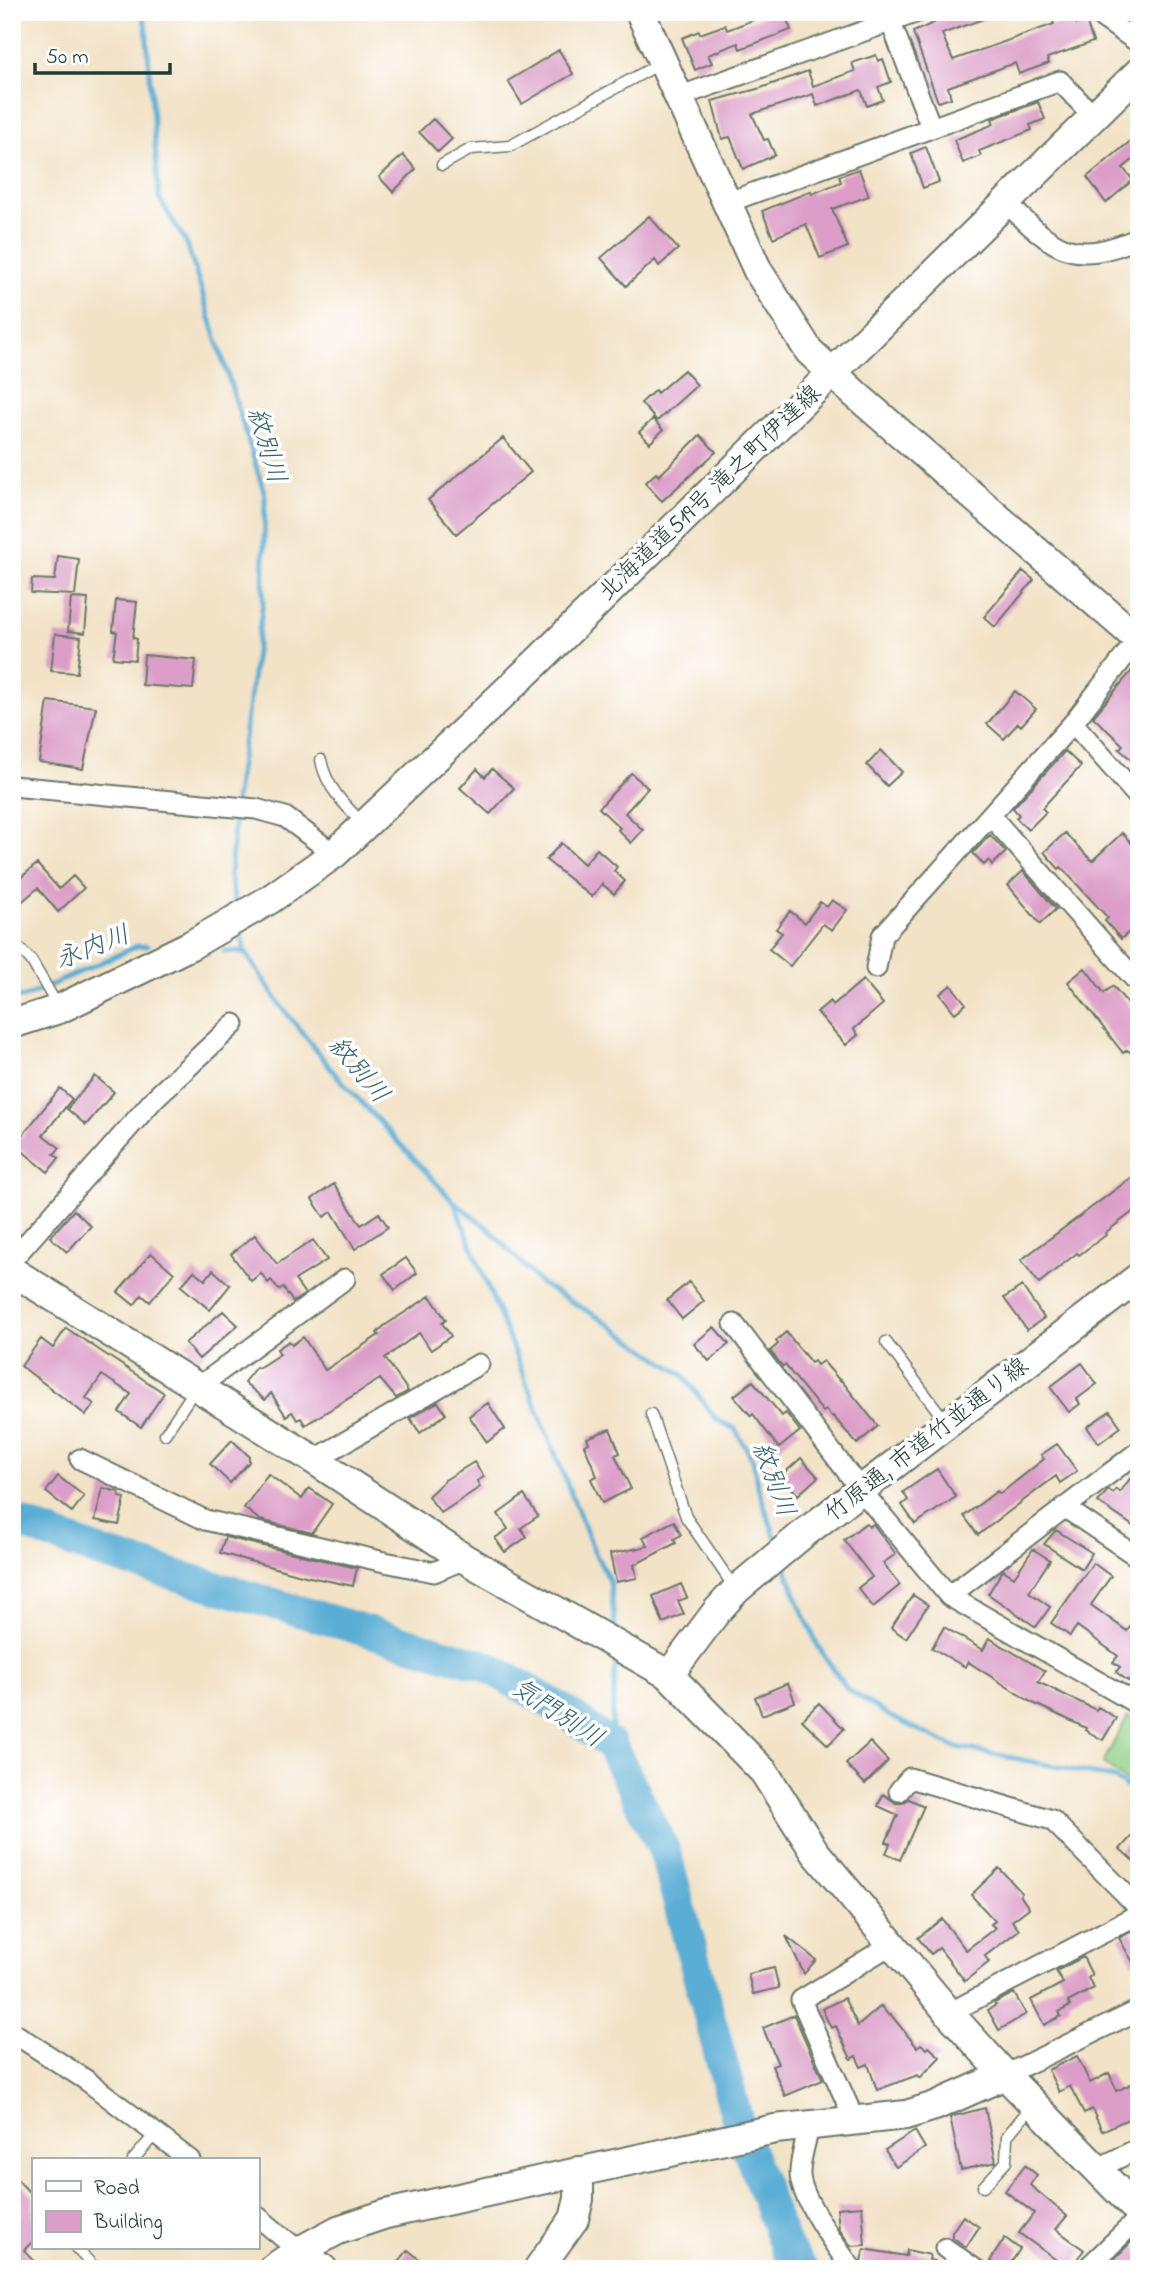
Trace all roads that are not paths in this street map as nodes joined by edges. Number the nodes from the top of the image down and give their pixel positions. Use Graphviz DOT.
graph roads {
  1 [pos="640,12"];
  2 [pos="918,12"];
  3 [pos="1094,12"];
  4 [pos="891,23"];
  5 [pos="1139,43"];
  6 [pos="663,62"];
  7 [pos="1139,72"];
  8 [pos="678,97"];
  9 [pos="1094,117"];
  10 [pos="931,127"];
  11 [pos="442,165"];
  12 [pos="726,203"];
  13 [pos="1006,203"];
  14 [pos="1139,238"];
  15 [pos="831,373"];
  16 [pos="1138,639"];
  17 [pos="1073,723"];
  18 [pos="321,760"];
  19 [pos="12,786"];
  20 [pos="1139,798"];
  21 [pos="990,816"];
  22 [pos="364,825"];
  23 [pos="334,854"];
  24 [pos="12,941"];
  25 [pos="876,968"];
  26 [pos="1139,984"];
  27 [pos="59,1009"];
  28 [pos="12,1024"];
  29 [pos="234,1024"];
  30 [pos="12,1261"];
  31 [pos="12,1271"];
  32 [pos="1139,1277"];
  33 [pos="345,1279"];
  34 [pos="734,1324"];
  35 [pos="886,1342"];
  36 [pos="479,1364"];
  37 [pos="197,1388"];
  38 [pos="651,1415"];
  39 [pos="946,1423"];
  40 [pos="165,1434"];
  41 [pos="1139,1451"];
  42 [pos="80,1459"];
  43 [pos="314,1460"];
  44 [pos="861,1490"];
  45 [pos="1064,1507"];
  46 [pos="1139,1558"];
  47 [pos="465,1559"];
  48 [pos="736,1590"];
  49 [pos="949,1596"];
  50 [pos="669,1675"];
  51 [pos="1139,1705"];
  52 [pos="900,1791"];
  53 [pos="1139,1908"];
  54 [pos="1139,1914"];
  55 [pos="892,1944"];
  56 [pos="1139,2010"];
  57 [pos="949,2012"];
  58 [pos="12,2032"];
  59 [pos="1005,2076"];
  60 [pos="1034,2103"];
  61 [pos="855,2121"];
  62 [pos="810,2125"];
  63 [pos="157,2133"];
  64 [pos="1139,2148"];
  65 [pos="135,2158"];
  66 [pos="188,2158"];
  67 [pos="1097,2169"];
  68 [pos="579,2171"];
  69 [pos="983,2187"];
  70 [pos="1139,2212"];
  71 [pos="259,2218"];
  72 [pos="1139,2218"];
  73 [pos="945,2248"];
  74 [pos="78,2250"];
  75 [pos="299,2251"];
  76 [pos="96,2269"];
  77 [pos="272,2269"];
  78 [pos="323,2269"];
  79 [pos="538,2269"];
  80 [pos="852,2269"];
  81 [pos="975,2269"];
  82 [pos="1086,2269"];
  1 -- 6 [label="street"];
  2 -- 4 [label="street"];
  3 -- 5 [label="street"];
  4 -- 8 [label="street"];
  4 -- 10 [label="street"];
  6 -- 8 [label="street"];
  6 -- 11 [label="lane"];
  7 -- 9 [label="street, 北海道道519号 滝之町伊達線"];
  8 -- 12 [label="street"];
  9 -- 10 [label="street"];
  9 -- 13 [label="street, 北海道道519号 滝之町伊達線"];
  10 -- 12 [label="street"];
  12 -- 15 [label="street"];
  13 -- 14 [label="street"];
  13 -- 15 [label="street, 北海道道519号 滝之町伊達線"];
  15 -- 16 [label="street"];
  15 -- 22 [label="street, 北海道道519号 滝之町伊達線"];
  16 -- 17 [label="street"];
  17 -- 20 [label="street"];
  17 -- 21 [label="street"];
  18 -- 22 [label="lane"];
  19 -- 23 [label="street"];
  21 -- 25 [label="street"];
  21 -- 26 [label="street"];
  22 -- 23 [label="street, 北海道道519号 滝之町伊達線"];
  23 -- 27 [label="street, 北海道道519号 滝之町伊達線"];
  24 -- 27 [label="lane"];
  27 -- 28 [label="street, 北海道道519号 滝之町伊達線"];
  29 -- 30 [label="street"];
  31 -- 37 [label="street"];
  32 -- 39 [label="street, 竹原通, 市道竹並通り線"];
  33 -- 37 [label="street"];
  34 -- 44 [label="street"];
  35 -- 39 [label="lane"];
  36 -- 43 [label="street"];
  37 -- 40 [label="lane"];
  37 -- 43 [label="street"];
  38 -- 48 [label="lane"];
  39 -- 44 [label="street, 竹原通, 市道竹並通り線"];
  41 -- 45 [label="street"];
  42 -- 47 [label="street"];
  43 -- 47 [label="street"];
  44 -- 48 [label="street, 竹原通, 市道竹並通り線"];
  44 -- 49 [label="street"];
  45 -- 46 [label="street"];
  45 -- 49 [label="street"];
  47 -- 50 [label="street"];
  48 -- 50 [label="street, 竹原通, 市道竹並通り線"];
  49 -- 51 [label="street"];
  50 -- 55 [label="street"];
  52 -- 53 [label="street"];
  54 -- 57 [label="street"];
  55 -- 57 [label="street"];
  55 -- 61 [label="street"];
  56 -- 59 [label="street"];
  57 -- 59 [label="street"];
  58 -- 63 [label="street"];
  59 -- 60 [label="street"];
  59 -- 61 [label="street"];
  60 -- 67 [label="street"];
  60 -- 69 [label="lane"];
  61 -- 62 [label="street"];
  62 -- 68 [label="street"];
  62 -- 80 [label="street"];
  63 -- 65 [label="lane"];
  63 -- 66 [label="street"];
  64 -- 67 [label="street"];
  67 -- 70 [label="street"];
  68 -- 75 [label="street"];
  68 -- 79 [label="street"];
  71 -- 75 [label="street"];
  72 -- 82 [label="street"];
  73 -- 81 [label="street"];
  74 -- 76 [label="lane"];
  75 -- 77 [label="street"];
  75 -- 78 [label="street"];
}
